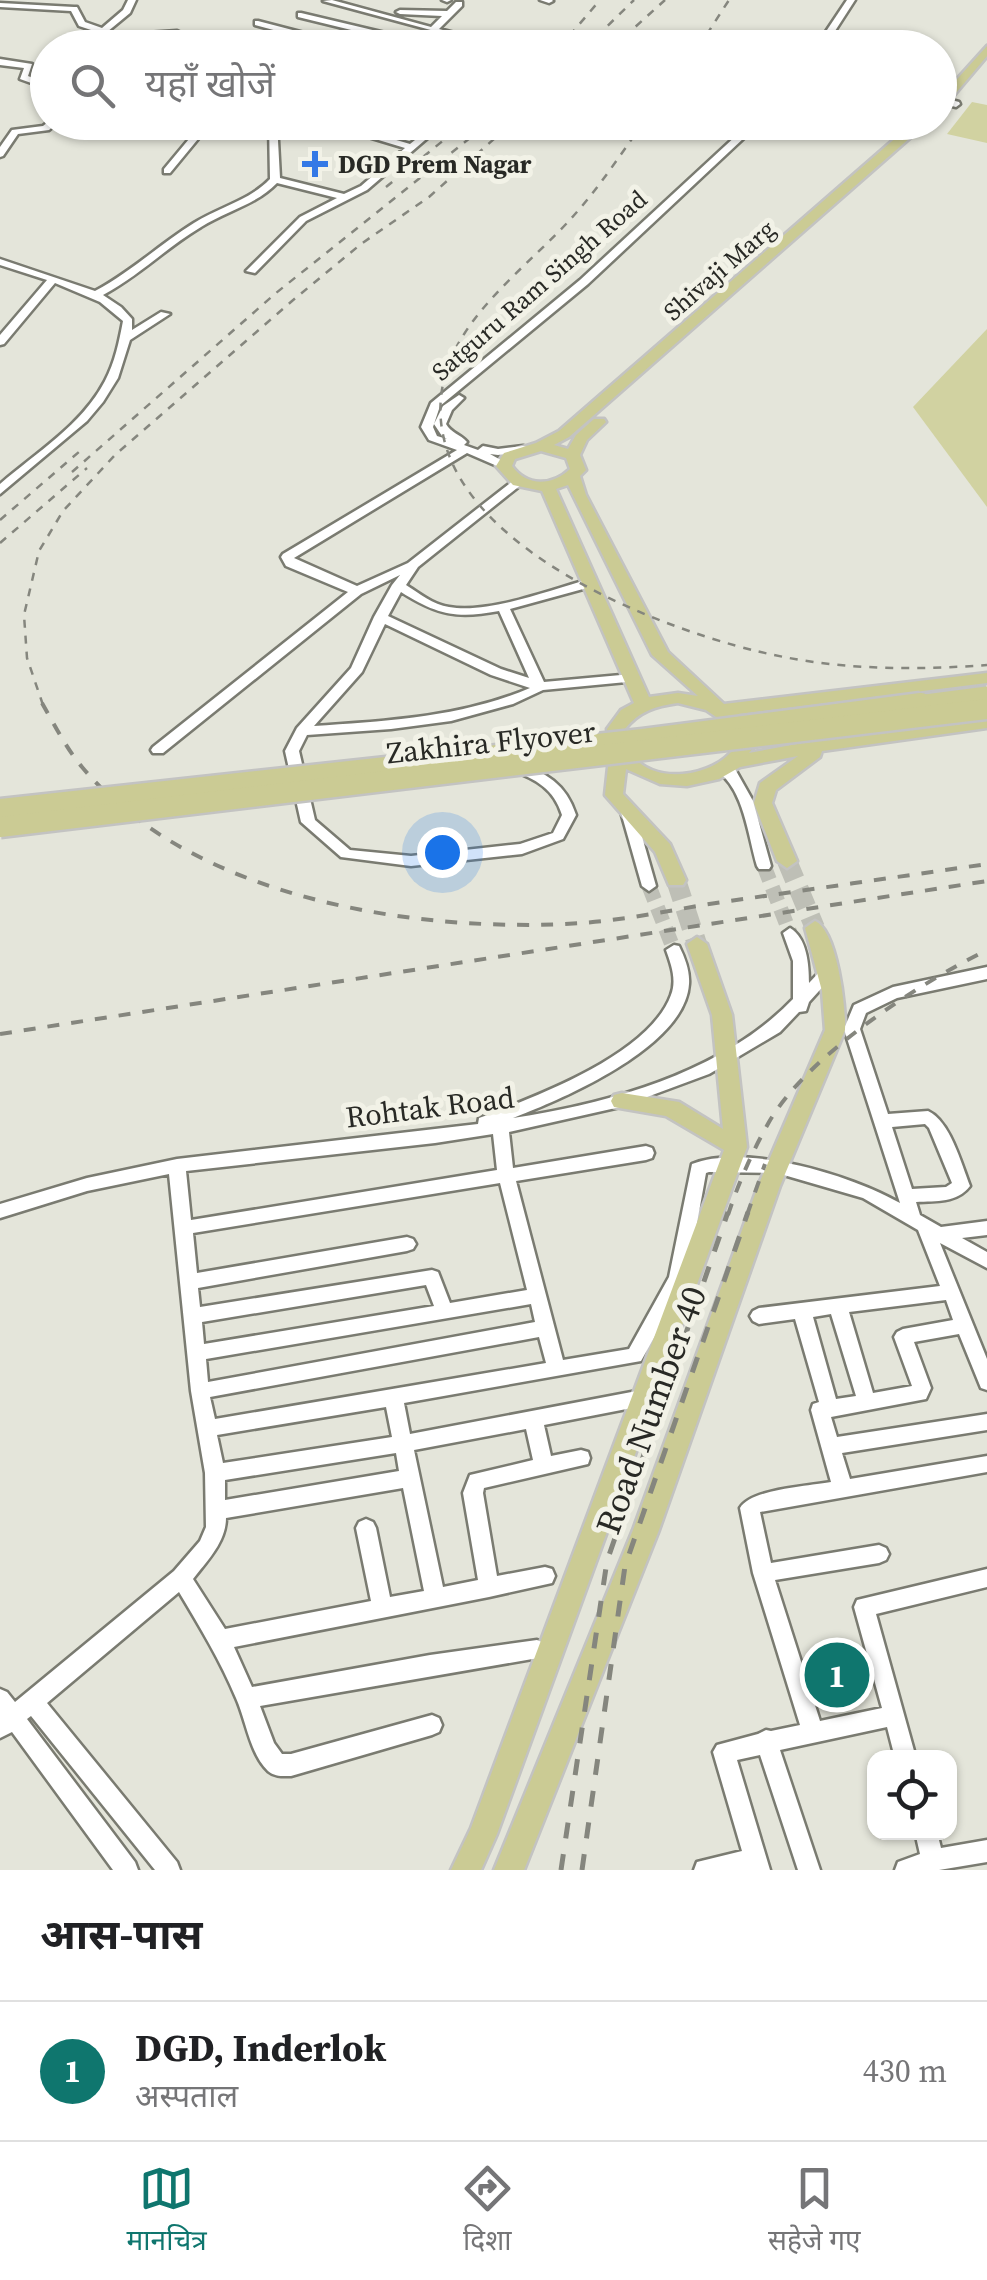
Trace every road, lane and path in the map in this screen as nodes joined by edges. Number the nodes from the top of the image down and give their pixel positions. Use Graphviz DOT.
graph roads {
  1 [pos="132,0"];
  2 [pos="447,0"];
  3 [pos="851,0"];
  4 [pos="860,0"];
  5 [pos="328,1"];
  6 [pos="50,3"];
  7 [pos="0,5"];
  8 [pos="354,8"];
  9 [pos="398,12"];
  10 [pos="449,14"];
  11 [pos="334,22"];
  12 [pos="258,24"];
  13 [pos="96,30"];
  14 [pos="103,30"];
  15 [pos="281,30"];
  16 [pos="334,30"];
  17 [pos="367,30"];
  18 [pos="433,30"];
  19 [pos="831,30"];
  20 [pos="841,30"];
  21 [pos="987,49"];
  22 [pos="0,62"];
  23 [pos="29,66"];
  24 [pos="987,68"];
  25 [pos="30,80"];
  26 [pos="957,88"];
  27 [pos="957,93"];
  28 [pos="30,130"];
  29 [pos="192,140"];
  30 [pos="273,140"];
  31 [pos="389,140"];
  32 [pos="420,140"];
  33 [pos="738,140"];
  34 [pos="749,140"];
  35 [pos="901,140"];
  36 [pos="917,140"];
  37 [pos="410,147"];
  38 [pos="0,154"];
  39 [pos="167,171"];
  40 [pos="274,180"];
  41 [pos="342,196"];
  42 [pos="0,262"];
  43 [pos="250,271"];
  44 [pos="47,279"];
  45 [pos="96,295"];
  46 [pos="165,314"];
  47 [pos="0,330"];
  48 [pos="126,338"];
  49 [pos="0,342"];
  50 [pos="541,446"];
  51 [pos="523,448"];
  52 [pos="463,451"];
  53 [pos="572,455"];
  54 [pos="504,466"];
  55 [pos="573,477"];
  56 [pos="518,482"];
  57 [pos="547,486"];
  58 [pos="0,490"];
  59 [pos="414,564"];
  60 [pos="590,583"];
  61 [pos="398,585"];
  62 [pos="357,591"];
  63 [pos="502,605"];
  64 [pos="380,617"];
  65 [pos="632,678"];
  66 [pos="987,678"];
  67 [pos="539,686"];
  68 [pos="987,694"];
  69 [pos="643,704"];
  70 [pos="718,708"];
  71 [pos="987,709"];
  72 [pos="987,722"];
  73 [pos="302,732"];
  74 [pos="834,743"];
  75 [pos="158,750"];
  76 [pos="618,750"];
  77 [pos="516,767"];
  78 [pos="730,767"];
  79 [pos="746,801"];
  80 [pos="0,810"];
  81 [pos="766,811"];
  82 [pos="628,812"];
  83 [pos="0,827"];
  84 [pos="787,861"];
  85 [pos="764,866"];
  86 [pos="676,880"];
  87 [pos="649,886"];
  88 [pos="816,928"];
  89 [pos="790,933"];
  90 [pos="697,944"];
  91 [pos="674,950"];
  92 [pos="829,971"];
  93 [pos="987,972"];
  94 [pos="801,1009"];
  95 [pos="728,1057"];
  96 [pos="622,1101"];
  97 [pos="883,1121"];
  98 [pos="500,1127"];
  99 [pos="452,1133"];
  100 [pos="646,1153"];
  101 [pos="733,1155"];
  102 [pos="178,1166"];
  103 [pos="777,1166"];
  104 [pos="506,1175"];
  105 [pos="906,1196"];
  106 [pos="0,1211"];
  107 [pos="925,1225"];
  108 [pos="184,1228"];
  109 [pos="987,1228"];
  110 [pos="408,1244"];
  111 [pos="987,1261"];
  112 [pos="189,1282"];
  113 [pos="953,1292"];
  114 [pos="536,1296"];
  115 [pos="838,1307"];
  116 [pos="444,1310"];
  117 [pos="802,1311"];
  118 [pos="194,1316"];
  119 [pos="759,1316"];
  120 [pos="966,1325"];
  121 [pos="546,1328"];
  122 [pos="197,1352"];
  123 [pos="556,1368"];
  124 [pos="987,1382"];
  125 [pos="200,1391"];
  126 [pos="642,1398"];
  127 [pos="394,1400"];
  128 [pos="868,1402"];
  129 [pos="830,1409"];
  130 [pos="534,1420"];
  131 [pos="987,1422"];
  132 [pos="206,1429"];
  133 [pos="403,1444"];
  134 [pos="830,1447"];
  135 [pos="582,1458"];
  136 [pos="987,1464"];
  137 [pos="544,1465"];
  138 [pos="215,1473"];
  139 [pos="409,1478"];
  140 [pos="843,1489"];
  141 [pos="218,1510"];
  142 [pos="366,1528"];
  143 [pos="879,1554"];
  144 [pos="763,1573"];
  145 [pos="546,1576"];
  146 [pos="181,1578"];
  147 [pos="987,1578"];
  148 [pos="489,1588"];
  149 [pos="434,1598"];
  150 [pos="382,1608"];
  151 [pos="220,1640"];
  152 [pos="537,1650"];
  153 [pos="247,1698"];
  154 [pos="12,1711"];
  155 [pos="895,1715"];
  156 [pos="432,1725"];
  157 [pos="813,1732"];
  158 [pos="766,1740"];
  159 [pos="904,1750"];
  160 [pos="519,1838"];
  161 [pos="928,1840"];
  162 [pos="987,1851"];
  163 [pos="933,1860"];
  164 [pos="757,1864"];
  165 [pos="127,1870"];
  166 [pos="169,1870"];
  167 [pos="466,1870"];
  168 [pos="509,1870"];
  169 [pos="522,1870"];
  170 [pos="705,1870"];
  171 [pos="809,1870"];
  172 [pos="906,1870"];
  1 -- 14 [label="street"];
  2 -- 10 [label="street"];
  3 -- 19 [label="street"];
  4 -- 20 [label="street"];
  5 -- 8 [label="street"];
  6 -- 7 [label="street"];
  6 -- 13 [label="street"];
  8 -- 11 [label="street"];
  8 -- 18 [label="street"];
  9 -- 10 [label="street"];
  10 -- 18 [label="street"];
  11 -- 16 [label="street"];
  11 -- 17 [label="street"];
  12 -- 15 [label="street"];
  21 -- 26 [label="main road, Shivaji Marg"];
  22 -- 23 [label="street"];
  23 -- 25 [label="street"];
  24 -- 27 [label="main road, Shivaji Marg"];
  28 -- 38 [label="street"];
  29 -- 39 [label="street"];
  30 -- 40 [label="street"];
  31 -- 37 [label="street"];
  32 -- 37 [label="street"];
  33 -- 52 [label="street, Satguru Ram Singh Road"];
  34 -- 51 [label="street, Satguru Ram Singh Road"];
  35 -- 50 [label="main road, Shivaji Marg"];
  36 -- 53 [label="main road, Shivaji Marg"];
  37 -- 41 [label="street"];
  40 -- 41 [label="street"];
  40 -- 45 [label="street"];
  41 -- 43 [label="street"];
  42 -- 44 [label="street"];
  44 -- 45 [label="street"];
  44 -- 47 [label="street"];
  44 -- 49 [label="street"];
  45 -- 48 [label="street"];
  46 -- 48 [label="street"];
  48 -- 58 [label="street"];
  50 -- 51 [label="main road"];
  50 -- 53 [label="main road"];
  51 -- 54 [label="main road"];
  52 -- 54 [label="street, Satguru Ram Singh Road"];
  52 -- 62 [label="street"];
  53 -- 55 [label="main road"];
  54 -- 56 [label="main road"];
  55 -- 57 [label="main road"];
  55 -- 70 [label="main road"];
  56 -- 57 [label="main road"];
  56 -- 59 [label="street"];
  57 -- 60 [label="main road"];
  59 -- 61 [label="street"];
  59 -- 62 [label="street"];
  60 -- 63 [label="street"];
  60 -- 65 [label="main road"];
  61 -- 63 [label="street"];
  61 -- 64 [label="street"];
  62 -- 75 [label="street"];
  63 -- 67 [label="street"];
  64 -- 67 [label="street"];
  64 -- 73 [label="street"];
  65 -- 67 [label="street"];
  65 -- 69 [label="main road"];
  66 -- 70 [label="main road"];
  67 -- 73 [label="street"];
  68 -- 80 [label="main road, Zakhira Flyover, bridge"];
  69 -- 70 [label="main road"];
  69 -- 76 [label="main road"];
  70 -- 78 [label="main road"];
  71 -- 77 [label="main road, Zakhira Flyover, bridge"];
  72 -- 74 [label="main road"];
  73 -- 77 [label="street"];
  74 -- 78 [label="main road"];
  74 -- 81 [label="main road"];
  76 -- 78 [label="main road"];
  76 -- 82 [label="main road"];
  77 -- 83 [label="main road, Zakhira Flyover, bridge"];
  78 -- 79 [label="street"];
  79 -- 81 [label="main road"];
  79 -- 85 [label="street"];
  81 -- 84 [label="main road"];
  82 -- 86 [label="main road"];
  82 -- 87 [label="street"];
  88 -- 92 [label="main road, Road Number 40"];
  89 -- 94 [label="street"];
  90 -- 95 [label="main road, Road Number 40"];
  91 -- 99 [label="street"];
  92 -- 94 [label="street, Rohtak Road"];
  92 -- 103 [label="main road, Road Number 40"];
  93 -- 97 [label="street"];
  94 -- 95 [label="street, Rohtak Road"];
  95 -- 96 [label="street, Rohtak Road"];
  95 -- 101 [label="main road, Road Number 40"];
  96 -- 98 [label="street, Rohtak Road"];
  96 -- 101 [label="main road"];
  97 -- 105 [label="street"];
  97 -- 105 [label="street"];
  98 -- 99 [label="street, Rohtak Road"];
  98 -- 104 [label="street"];
  99 -- 102 [label="street, Rohtak Road"];
  100 -- 104 [label="street"];
  101 -- 103 [label="street"];
  101 -- 123 [label="street"];
  101 -- 126 [label="main road, Road Number 40"];
  102 -- 106 [label="street, Rohtak Road"];
  102 -- 108 [label="street"];
  103 -- 107 [label="street"];
  103 -- 160 [label="main road, Road Number 40"];
  104 -- 108 [label="street"];
  104 -- 114 [label="street"];
  105 -- 107 [label="street"];
  107 -- 109 [label="street"];
  107 -- 111 [label="street"];
  107 -- 113 [label="street"];
  108 -- 112 [label="street"];
  110 -- 112 [label="street"];
  112 -- 118 [label="street"];
  113 -- 115 [label="street"];
  113 -- 120 [label="street"];
  114 -- 116 [label="street"];
  114 -- 121 [label="street"];
  115 -- 117 [label="street"];
  115 -- 128 [label="street"];
  116 -- 118 [label="street"];
  116 -- 122 [label="street"];
  117 -- 119 [label="street"];
  117 -- 129 [label="street"];
  118 -- 122 [label="street"];
  120 -- 124 [label="street"];
  120 -- 128 [label="street"];
  121 -- 123 [label="street"];
  121 -- 125 [label="street"];
  122 -- 125 [label="street"];
  123 -- 127 [label="street"];
  125 -- 132 [label="street"];
  126 -- 130 [label="street"];
  126 -- 167 [label="main road, Road Number 40"];
  127 -- 132 [label="street"];
  127 -- 133 [label="street"];
  128 -- 129 [label="street"];
  129 -- 134 [label="street"];
  130 -- 133 [label="street"];
  130 -- 137 [label="street"];
  131 -- 134 [label="street"];
  132 -- 138 [label="street"];
  133 -- 138 [label="street"];
  133 -- 139 [label="street"];
  134 -- 140 [label="street"];
  135 -- 137 [label="street"];
  136 -- 140 [label="street"];
  137 -- 148 [label="street"];
  138 -- 141 [label="street"];
  139 -- 141 [label="street"];
  139 -- 149 [label="street"];
  140 -- 144 [label="street"];
  141 -- 146 [label="street"];
  142 -- 150 [label="street"];
  143 -- 144 [label="street"];
  144 -- 157 [label="street"];
  145 -- 148 [label="street"];
  146 -- 151 [label="street"];
  146 -- 154 [label="street"];
  147 -- 155 [label="street"];
  148 -- 149 [label="street"];
  149 -- 150 [label="street"];
  150 -- 151 [label="street"];
  151 -- 153 [label="street"];
  152 -- 153 [label="street"];
  153 -- 156 [label="street"];
  154 -- 165 [label="street"];
  154 -- 166 [label="street"];
  155 -- 157 [label="street"];
  155 -- 159 [label="street"];
  157 -- 158 [label="street"];
  158 -- 164 [label="street"];
  158 -- 171 [label="street"];
  160 -- 168 [label="main road, Road Number 40"];
  160 -- 169 [label="main road"];
  161 -- 163 [label="street"];
  162 -- 163 [label="street"];
  163 -- 172 [label="street"];
  164 -- 170 [label="street"];
}
